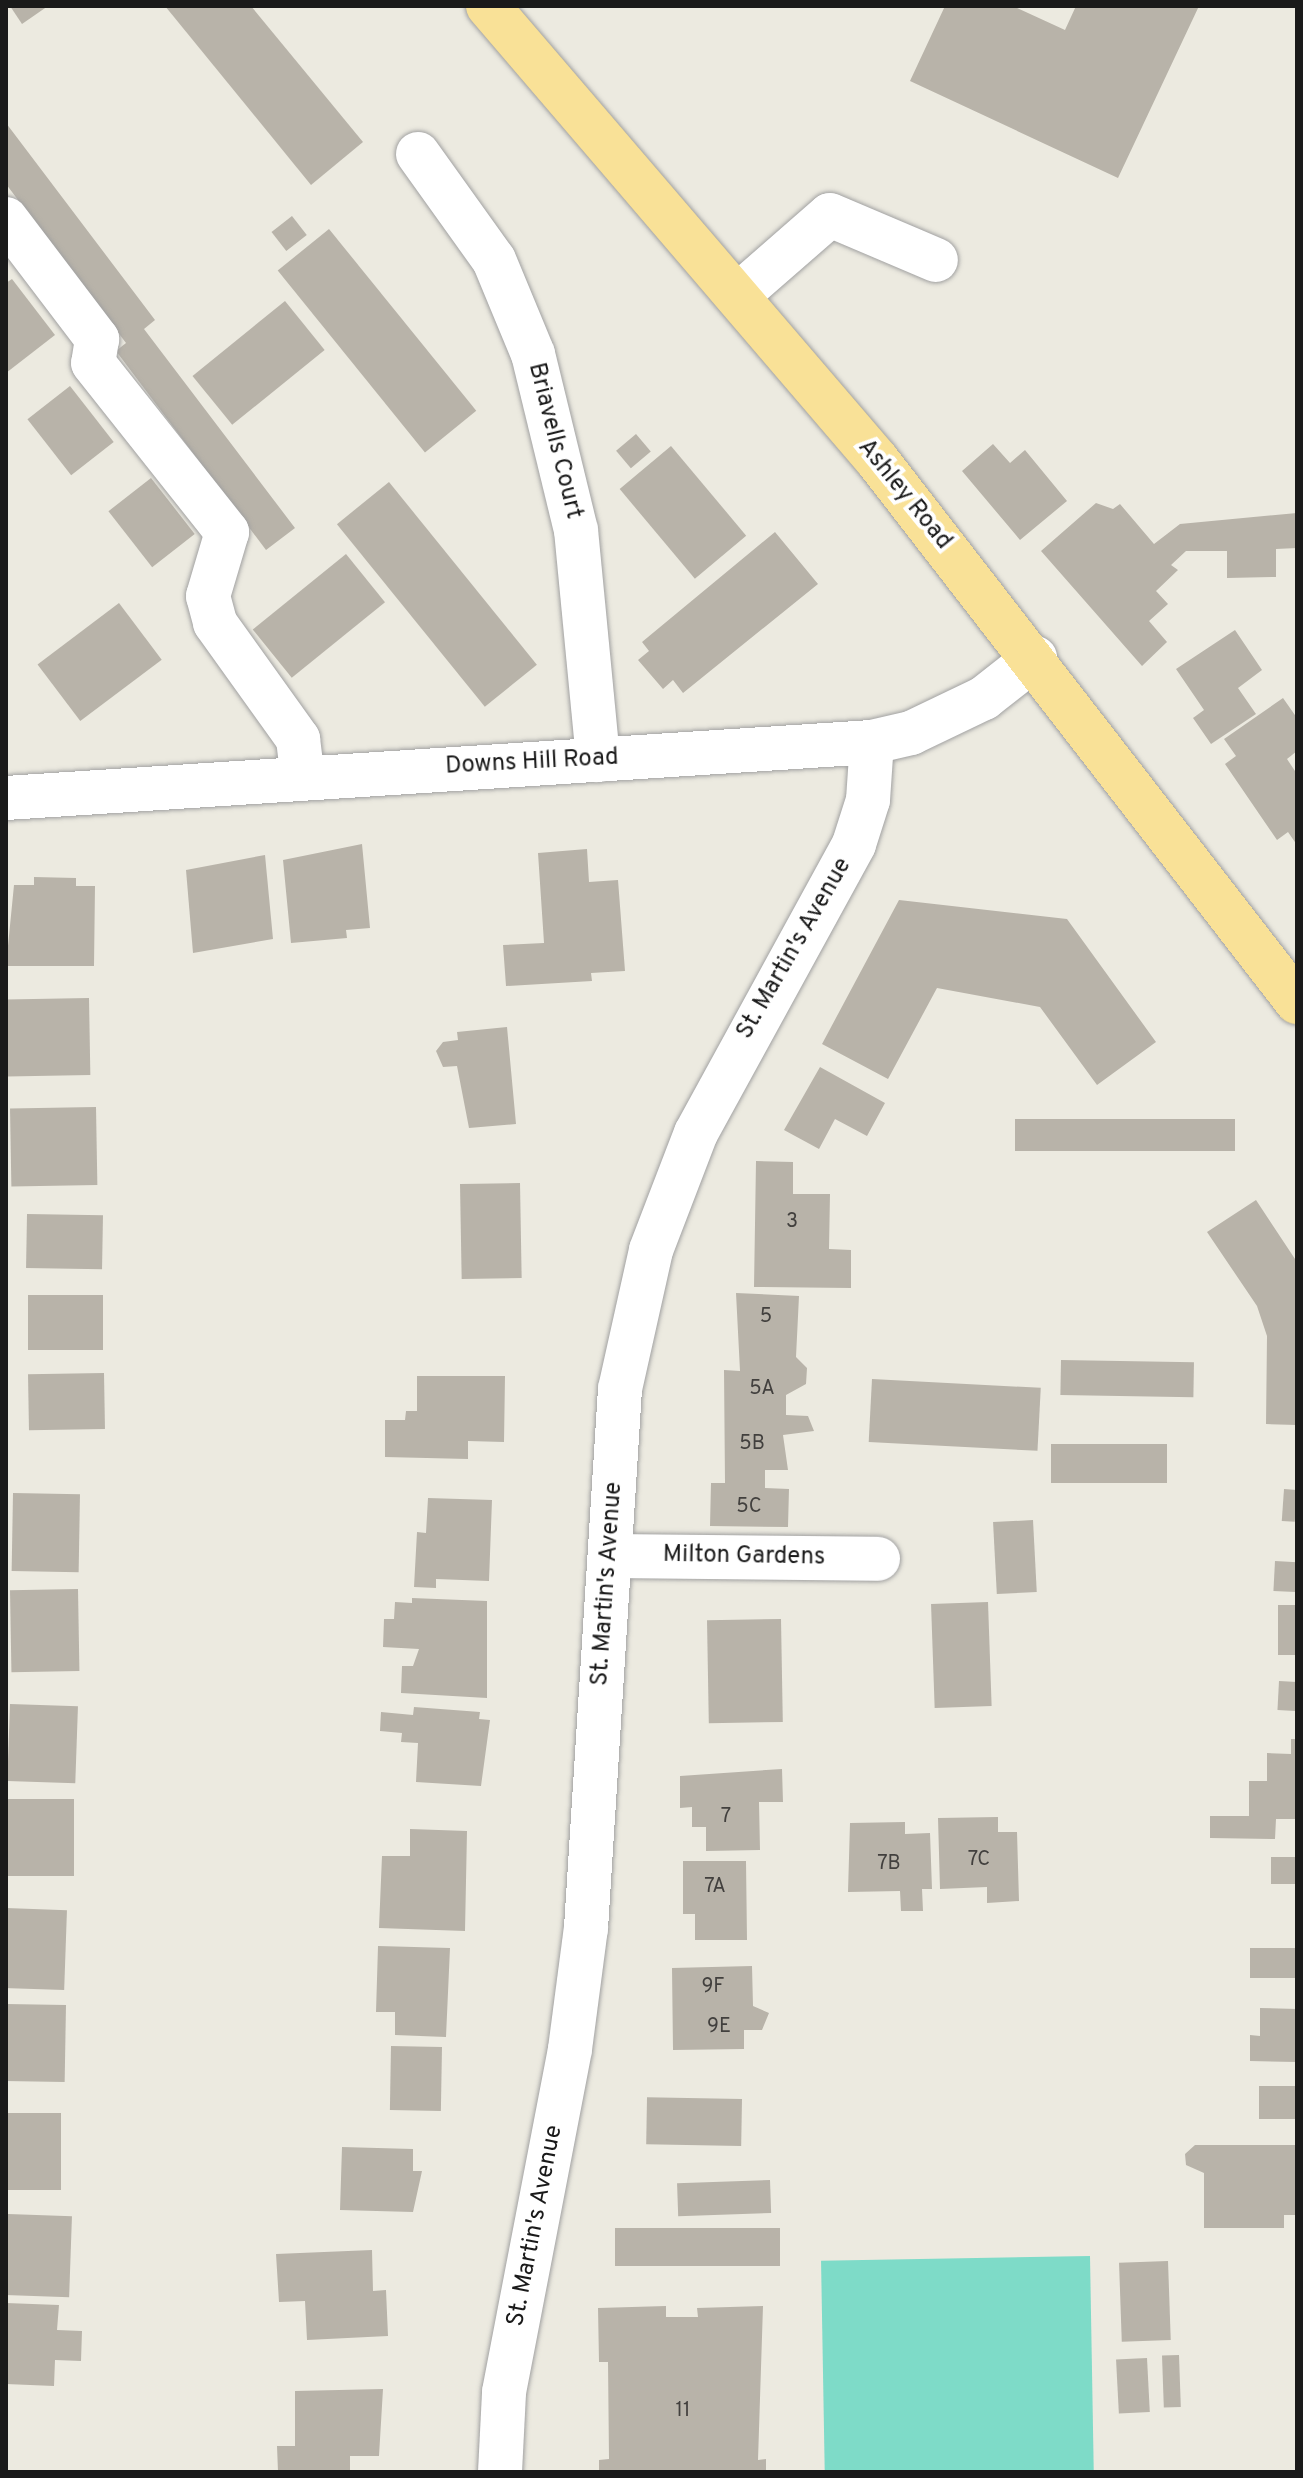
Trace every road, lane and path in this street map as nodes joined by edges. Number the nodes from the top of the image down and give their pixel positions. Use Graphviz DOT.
graph roads {
  1 [pos="488,6"];
  2 [pos="418,154"];
  3 [pos="6,219"];
  4 [pos="936,260"];
  5 [pos="737,296"];
  6 [pos="1035,658"];
  7 [pos="872,742"];
  8 [pos="598,760"];
  9 [pos="303,777"];
  10 [pos="6,798"];
  11 [pos="1297,1002"];
  12 [pos="610,1556"];
  13 [pos="878,1559"];
  14 [pos="500,2472"];
  1 -- 5 [label="main road, Ashley Road"];
  2 -- 8 [label="street, Briavells Court"];
  3 -- 9 [label="street"];
  4 -- 5 [label="street"];
  5 -- 6 [label="main road, Ashley Road"];
  6 -- 7 [label="street, Downs Hill Road"];
  6 -- 11 [label="main road, Ashley Road"];
  7 -- 8 [label="street, Downs Hill Road"];
  7 -- 12 [label="street, St. Martin's Avenue"];
  8 -- 9 [label="street, Downs Hill Road"];
  9 -- 10 [label="street, Downs Hill Road"];
  12 -- 13 [label="street, Milton Gardens"];
  12 -- 14 [label="street, St. Martin's Avenue"];
}
